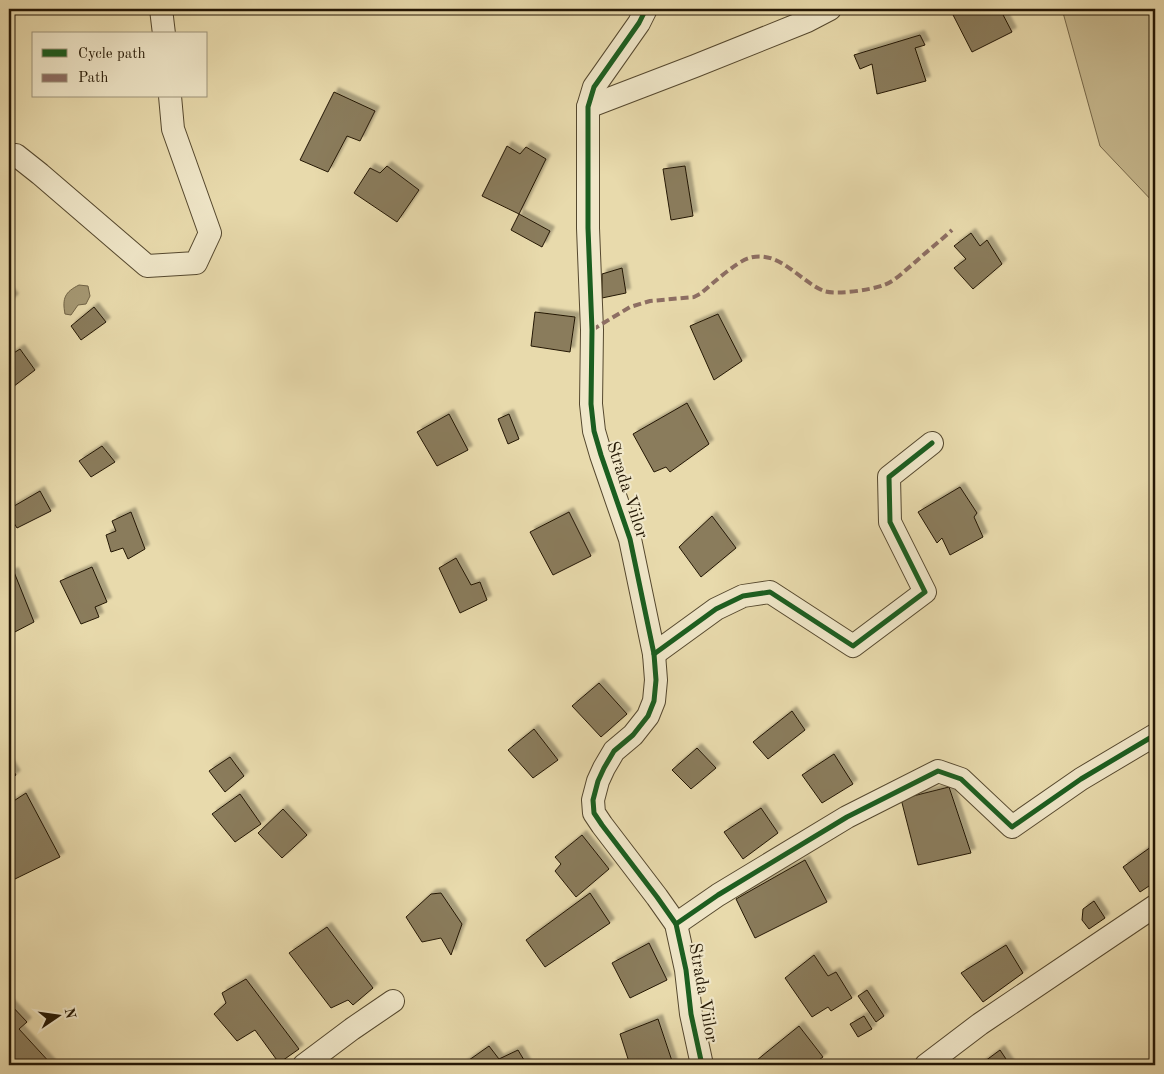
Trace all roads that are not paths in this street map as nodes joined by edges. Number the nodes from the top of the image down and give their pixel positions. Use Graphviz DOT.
graph roads {
  1 [pos="161,9"];
  2 [pos="646,9"];
  3 [pos="830,9"];
  4 [pos="164,32"];
  5 [pos="170,98"];
  6 [pos="588,107"];
  7 [pos="9,158"];
  8 [pos="932,443"];
  9 [pos="654,654"];
  10 [pos="1155,735"];
  11 [pos="1155,906"];
  12 [pos="676,924"];
  13 [pos="393,1001"];
  14 [pos="304,1065"];
  15 [pos="702,1065"];
  16 [pos="926,1065"];
  1 -- 4 [label="street"];
  2 -- 6 [label="street, Strada Viilor"];
  3 -- 6 [label="street"];
  5 -- 7 [label="street"];
  6 -- 9 [label="street, Strada Viilor"];
  8 -- 9 [label="street"];
  9 -- 12 [label="street, Strada Viilor"];
  10 -- 12 [label="street"];
  11 -- 16 [label="street"];
  12 -- 15 [label="street, Strada Viilor"];
  13 -- 14 [label="street"];
}
